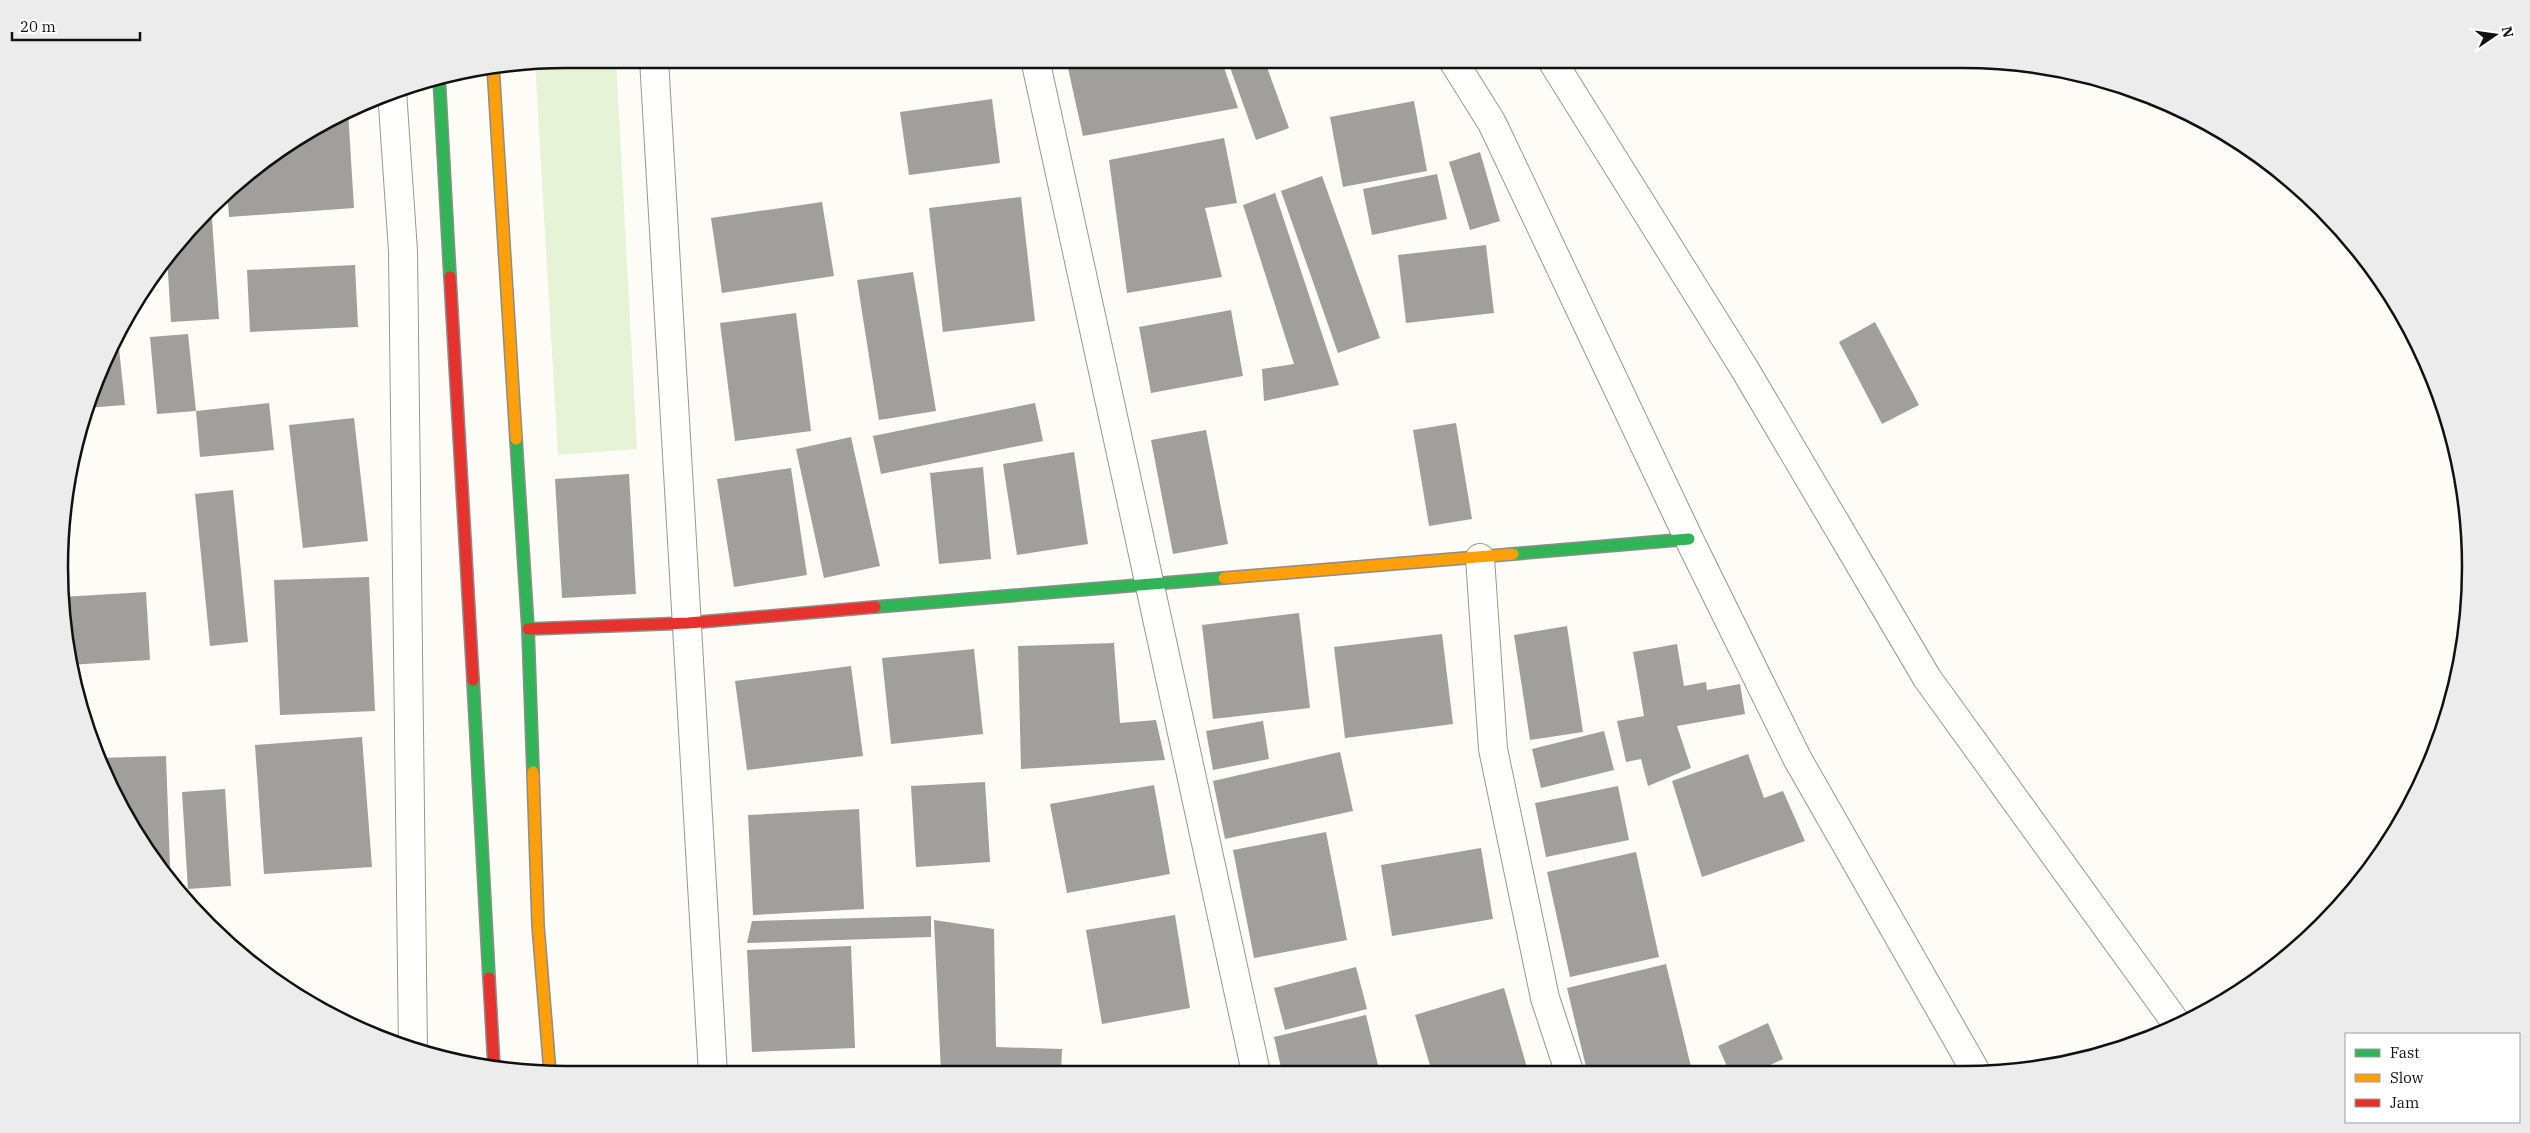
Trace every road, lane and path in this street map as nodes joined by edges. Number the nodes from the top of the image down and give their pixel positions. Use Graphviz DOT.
graph roads {
  1 [pos="655,68"];
  2 [pos="1037,68"];
  3 [pos="1458,68"];
  4 [pos="1557,68"];
  5 [pos="493,73"];
  6 [pos="439,84"];
  7 [pos="393,99"];
  8 [pos="1689,539"];
  9 [pos="1480,558"];
  10 [pos="1150,586"];
  11 [pos="688,623"];
  12 [pos="528,630"];
  13 [pos="2174,1019"];
  14 [pos="413,1041"];
  15 [pos="494,1060"];
  16 [pos="549,1065"];
  17 [pos="1972,1065"];
  18 [pos="713,1066"];
  19 [pos="1255,1066"];
  20 [pos="1567,1066"];
  1 -- 11 [label="street"];
  2 -- 10 [label="street"];
  3 -- 8 [label="street"];
  4 -- 13 [label="street"];
  5 -- 12 [label="main road"];
  6 -- 15 [label="main road"];
  7 -- 14 [label="street"];
  8 -- 9 [label="main road"];
  8 -- 17 [label="street"];
  9 -- 10 [label="main road"];
  9 -- 20 [label="street"];
  10 -- 11 [label="main road"];
  10 -- 19 [label="street"];
  11 -- 12 [label="main road"];
  11 -- 18 [label="street"];
  12 -- 16 [label="main road"];
}
